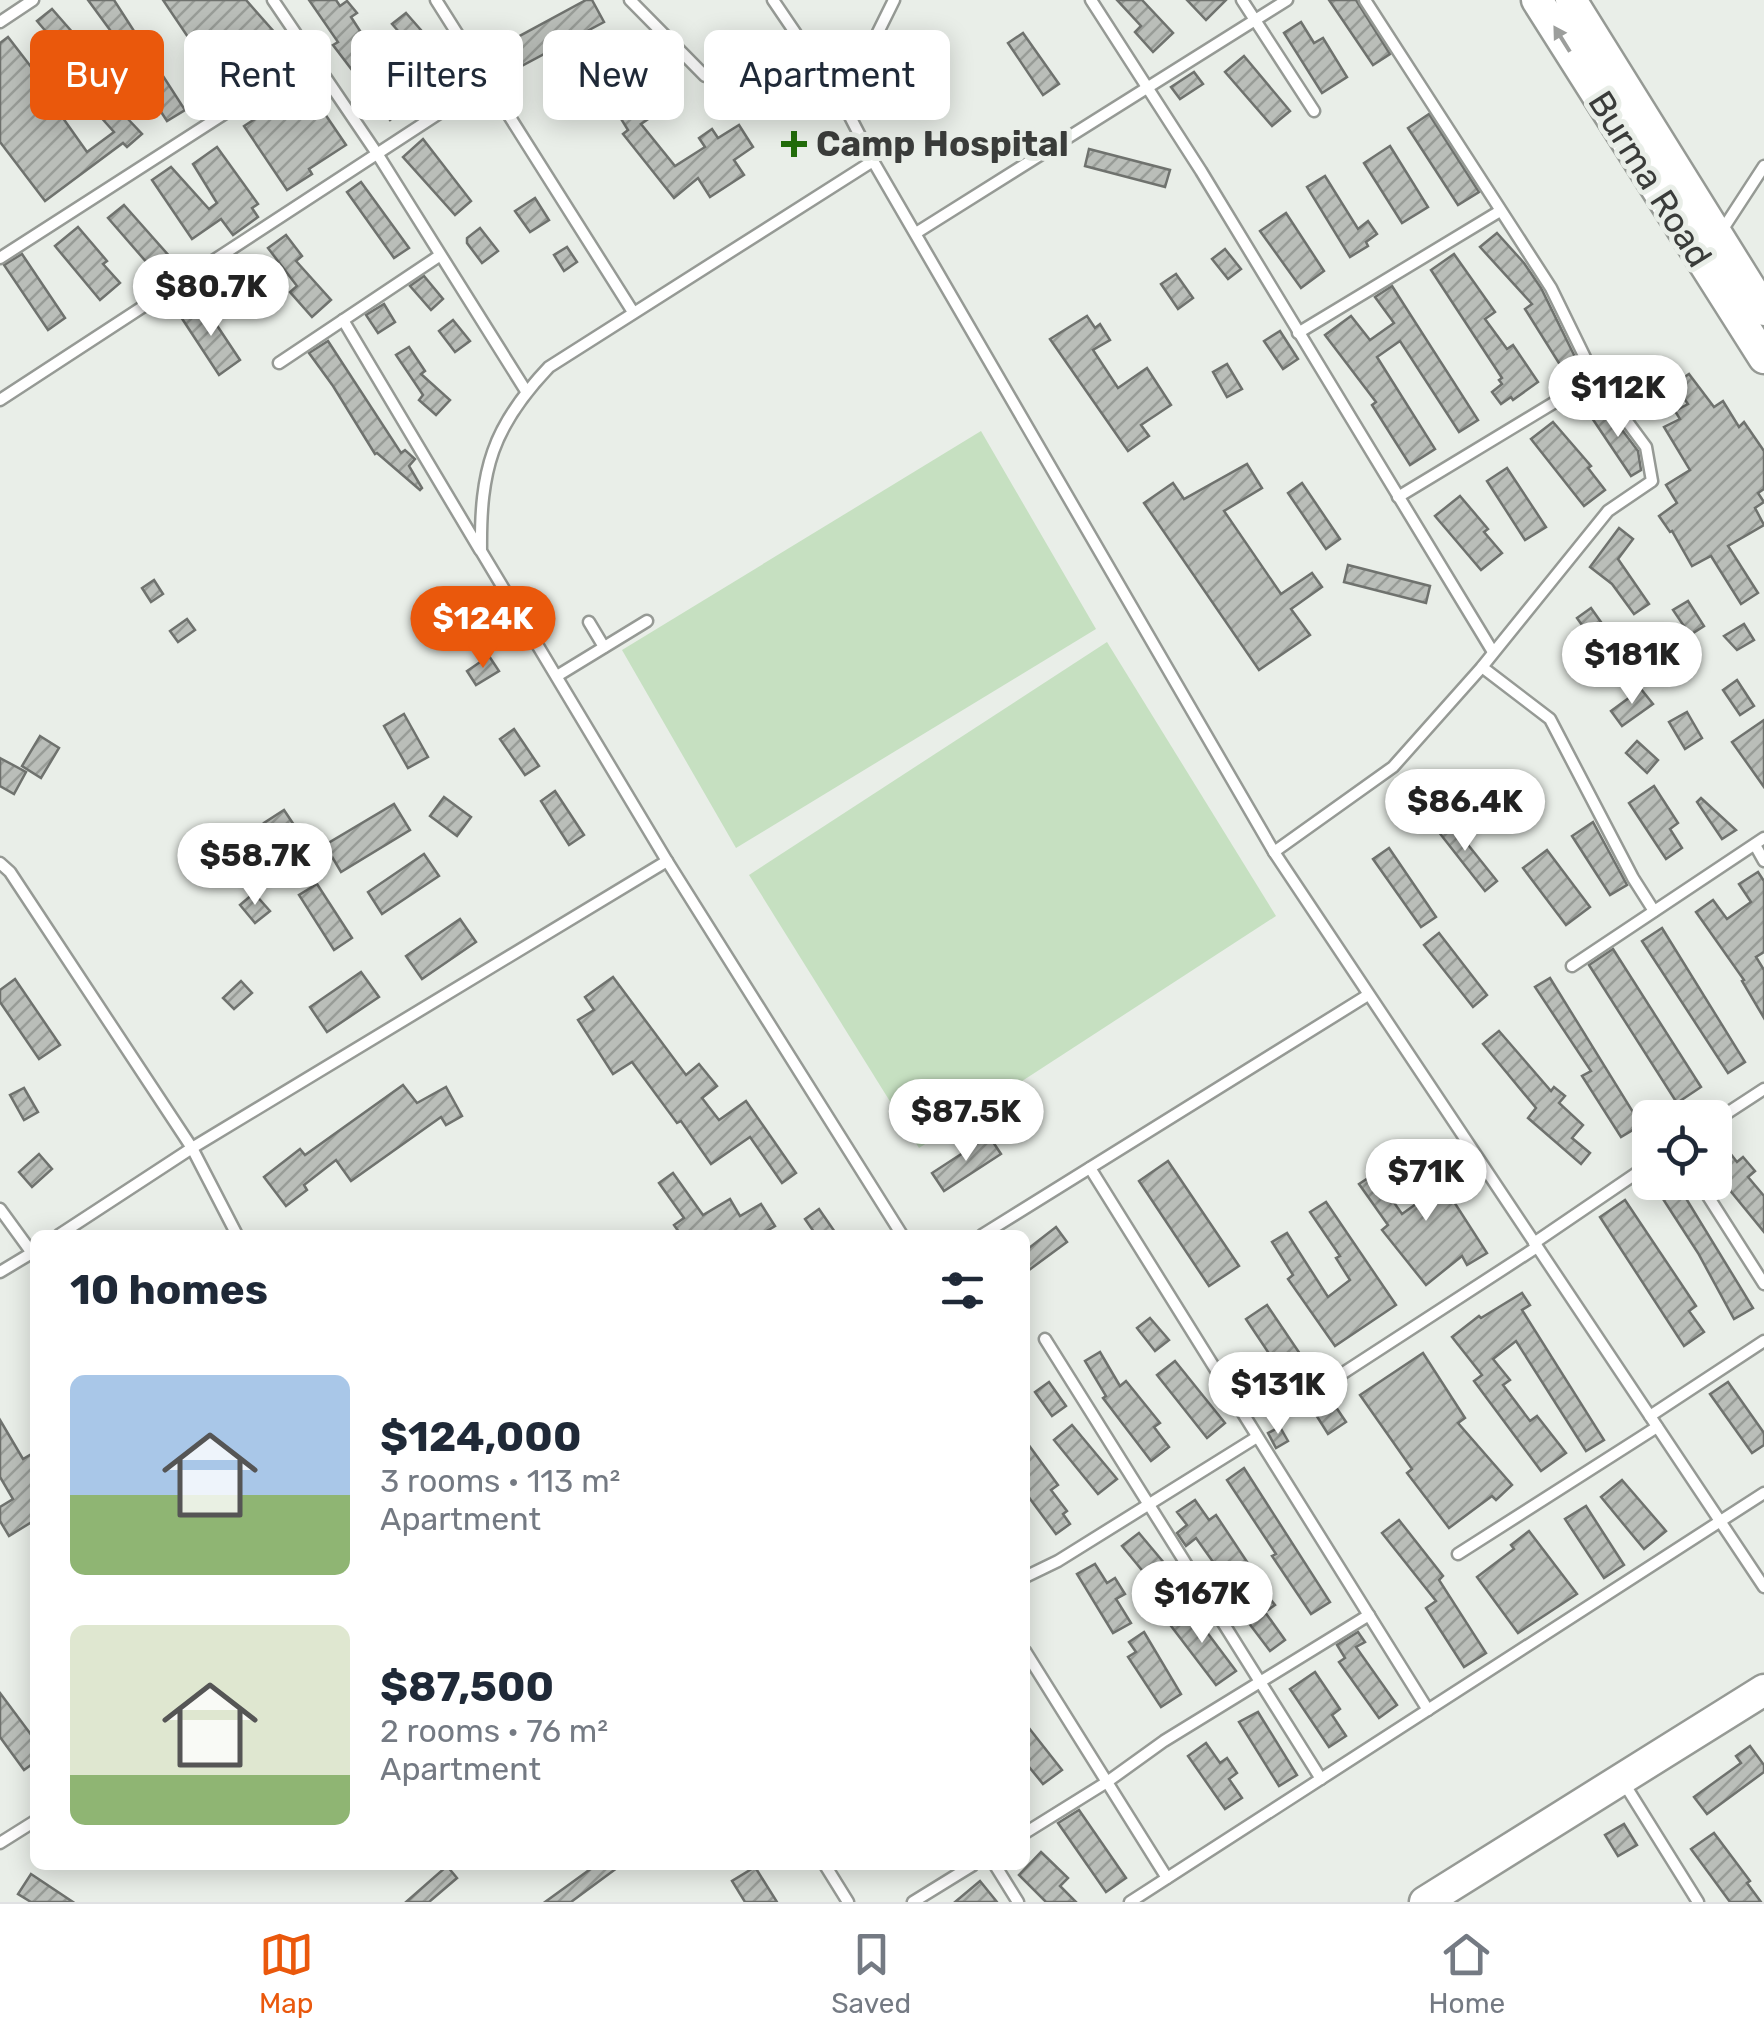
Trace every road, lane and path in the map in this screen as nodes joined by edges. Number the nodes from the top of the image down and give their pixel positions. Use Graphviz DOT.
graph roads {
  1 [pos="34,0"];
  2 [pos="274,0"];
  3 [pos="436,0"];
  4 [pos="630,0"];
  5 [pos="773,0"];
  6 [pos="894,0"];
  7 [pos="1090,0"];
  8 [pos="1242,0"];
  9 [pos="1287,0"];
  10 [pos="1365,0"];
  11 [pos="1538,0"];
  12 [pos="1571,0"];
  13 [pos="1255,20"];
  14 [pos="0,22"];
  15 [pos="293,30"];
  16 [pos="455,30"];
  17 [pos="794,30"];
  18 [pos="879,30"];
  19 [pos="704,76"];
  20 [pos="331,87"];
  21 [pos="1146,87"];
  22 [pos="1314,111"];
  23 [pos="215,120"];
  24 [pos="430,120"];
  25 [pos="511,120"];
  26 [pos="852,120"];
  27 [pos="378,155"];
  28 [pos="873,161"];
  29 [pos="1764,166"];
  30 [pos="1500,211"];
  31 [pos="916,232"];
  32 [pos="1718,237"];
  33 [pos="439,256"];
  34 [pos="0,258"];
  35 [pos="1764,310"];
  36 [pos="633,312"];
  37 [pos="343,320"];
  38 [pos="1298,333"];
  39 [pos="1764,358"];
  40 [pos="279,363"];
  41 [pos="1608,370"];
  42 [pos="1595,378"];
  43 [pos="526,391"];
  44 [pos="0,400"];
  45 [pos="1398,496"];
  46 [pos="481,551"];
  47 [pos="647,621"];
  48 [pos="589,622"];
  49 [pos="604,647"];
  50 [pos="1493,652"];
  51 [pos="1482,667"];
  52 [pos="557,676"];
  53 [pos="1759,841"];
  54 [pos="1274,852"];
  55 [pos="668,861"];
  56 [pos="1764,861"];
  57 [pos="0,863"];
  58 [pos="1654,911"];
  59 [pos="1572,966"];
  60 [pos="1368,995"];
  61 [pos="1764,1089"];
  62 [pos="1732,1110"];
  63 [pos="192,1148"];
  64 [pos="1090,1168"];
  65 [pos="1632,1177"];
  66 [pos="1710,1200"];
  67 [pos="0,1209"];
  68 [pos="67,1230"];
  69 [pos="234,1230"];
  70 [pos="899,1230"];
  71 [pos="990,1230"];
  72 [pos="1535,1245"];
  73 [pos="30,1248"];
  74 [pos="30,1254"];
  75 [pos="0,1272"];
  76 [pos="1764,1284"];
  77 [pos="1044,1338"];
  78 [pos="1764,1341"];
  79 [pos="1338,1377"];
  80 [pos="1650,1416"];
  81 [pos="1657,1428"];
  82 [pos="1258,1437"];
  83 [pos="1764,1494"];
  84 [pos="1149,1504"];
  85 [pos="1721,1522"];
  86 [pos="1458,1554"];
  87 [pos="1030,1575"];
  88 [pos="1764,1587"];
  89 [pos="1368,1615"];
  90 [pos="1030,1660"];
  91 [pos="1260,1682"];
  92 [pos="1764,1690"];
  93 [pos="1428,1710"];
  94 [pos="1321,1779"];
  95 [pos="1621,1780"];
  96 [pos="1107,1782"];
  97 [pos="30,1824"];
  98 [pos="1030,1830"];
  99 [pos="0,1843"];
  100 [pos="828,1870"];
  101 [pos="965,1870"];
  102 [pos="998,1870"];
  103 [pos="1167,1878"];
  104 [pos="848,1902"];
  105 [pos="914,1902"];
  106 [pos="1018,1902"];
  107 [pos="1130,1902"];
  108 [pos="1425,1902"];
  109 [pos="1698,1902"];
  1 -- 14 [label="lane"];
  2 -- 15 [label="lane"];
  3 -- 16 [label="lane"];
  4 -- 19 [label="lane"];
  5 -- 17 [label="lane"];
  6 -- 18 [label="lane"];
  7 -- 21 [label="lane"];
  8 -- 13 [label="lane"];
  9 -- 13 [label="lane"];
  10 -- 30 [label="lane"];
  39 -- 11 [label="main road, Burma Road, one-way"];
  12 -- 32 [label="main road, Burma Road"];
  13 -- 21 [label="lane"];
  13 -- 22 [label="lane"];
  20 -- 27 [label="lane"];
  21 -- 31 [label="lane"];
  21 -- 38 [label="lane"];
  23 -- 34 [label="lane"];
  24 -- 27 [label="lane"];
  25 -- 36 [label="lane"];
  26 -- 28 [label="lane"];
  27 -- 33 [label="lane"];
  27 -- 44 [label="lane"];
  28 -- 31 [label="lane"];
  28 -- 36 [label="lane"];
  29 -- 32 [label="lane"];
  30 -- 38 [label="lane"];
  30 -- 42 [label="lane"];
  31 -- 54 [label="lane"];
  32 -- 35 [label="main road, Burma Road"];
  33 -- 37 [label="lane"];
  33 -- 43 [label="lane"];
  36 -- 43 [label="lane"];
  37 -- 40 [label="lane"];
  37 -- 46 [label="lane"];
  38 -- 45 [label="lane"];
  41 -- 42 [label="lane"];
  42 -- 45 [label="lane"];
  42 -- 50 [label="lane"];
  43 -- 46 [label="lane"];
  45 -- 50 [label="lane"];
  46 -- 52 [label="lane"];
  47 -- 49 [label="lane"];
  48 -- 49 [label="lane"];
  49 -- 52 [label="lane"];
  50 -- 51 [label="lane"];
  51 -- 54 [label="lane"];
  51 -- 58 [label="lane"];
  52 -- 55 [label="lane"];
  53 -- 56 [label="lane"];
  53 -- 58 [label="lane"];
  54 -- 60 [label="lane"];
  55 -- 63 [label="lane"];
  55 -- 70 [label="lane"];
  57 -- 63 [label="lane"];
  58 -- 59 [label="lane"];
  60 -- 64 [label="lane"];
  60 -- 72 [label="lane"];
  61 -- 62 [label="lane"];
  63 -- 68 [label="lane"];
  63 -- 69 [label="lane"];
  64 -- 71 [label="lane"];
  64 -- 82 [label="lane"];
  65 -- 72 [label="lane"];
  66 -- 76 [label="lane"];
  67 -- 73 [label="lane"];
  72 -- 79 [label="lane"];
  72 -- 80 [label="lane"];
  74 -- 75 [label="lane"];
  77 -- 84 [label="lane"];
  78 -- 80 [label="lane"];
  80 -- 81 [label="lane"];
  81 -- 85 [label="lane"];
  81 -- 86 [label="lane"];
  82 -- 84 [label="lane"];
  82 -- 89 [label="lane"];
  83 -- 85 [label="lane"];
  84 -- 87 [label="lane"];
  84 -- 91 [label="lane"];
  85 -- 88 [label="lane"];
  85 -- 93 [label="lane"];
  89 -- 91 [label="lane"];
  89 -- 93 [label="lane"];
  90 -- 96 [label="lane"];
  91 -- 94 [label="lane"];
  91 -- 96 [label="lane"];
  92 -- 95 [label="main road"];
  93 -- 94 [label="lane"];
  94 -- 103 [label="lane"];
  95 -- 108 [label="main road"];
  95 -- 109 [label="lane"];
  96 -- 98 [label="lane"];
  96 -- 103 [label="lane"];
  97 -- 99 [label="lane"];
  100 -- 104 [label="lane"];
  101 -- 105 [label="lane"];
  102 -- 106 [label="lane"];
  103 -- 107 [label="lane"];
}
